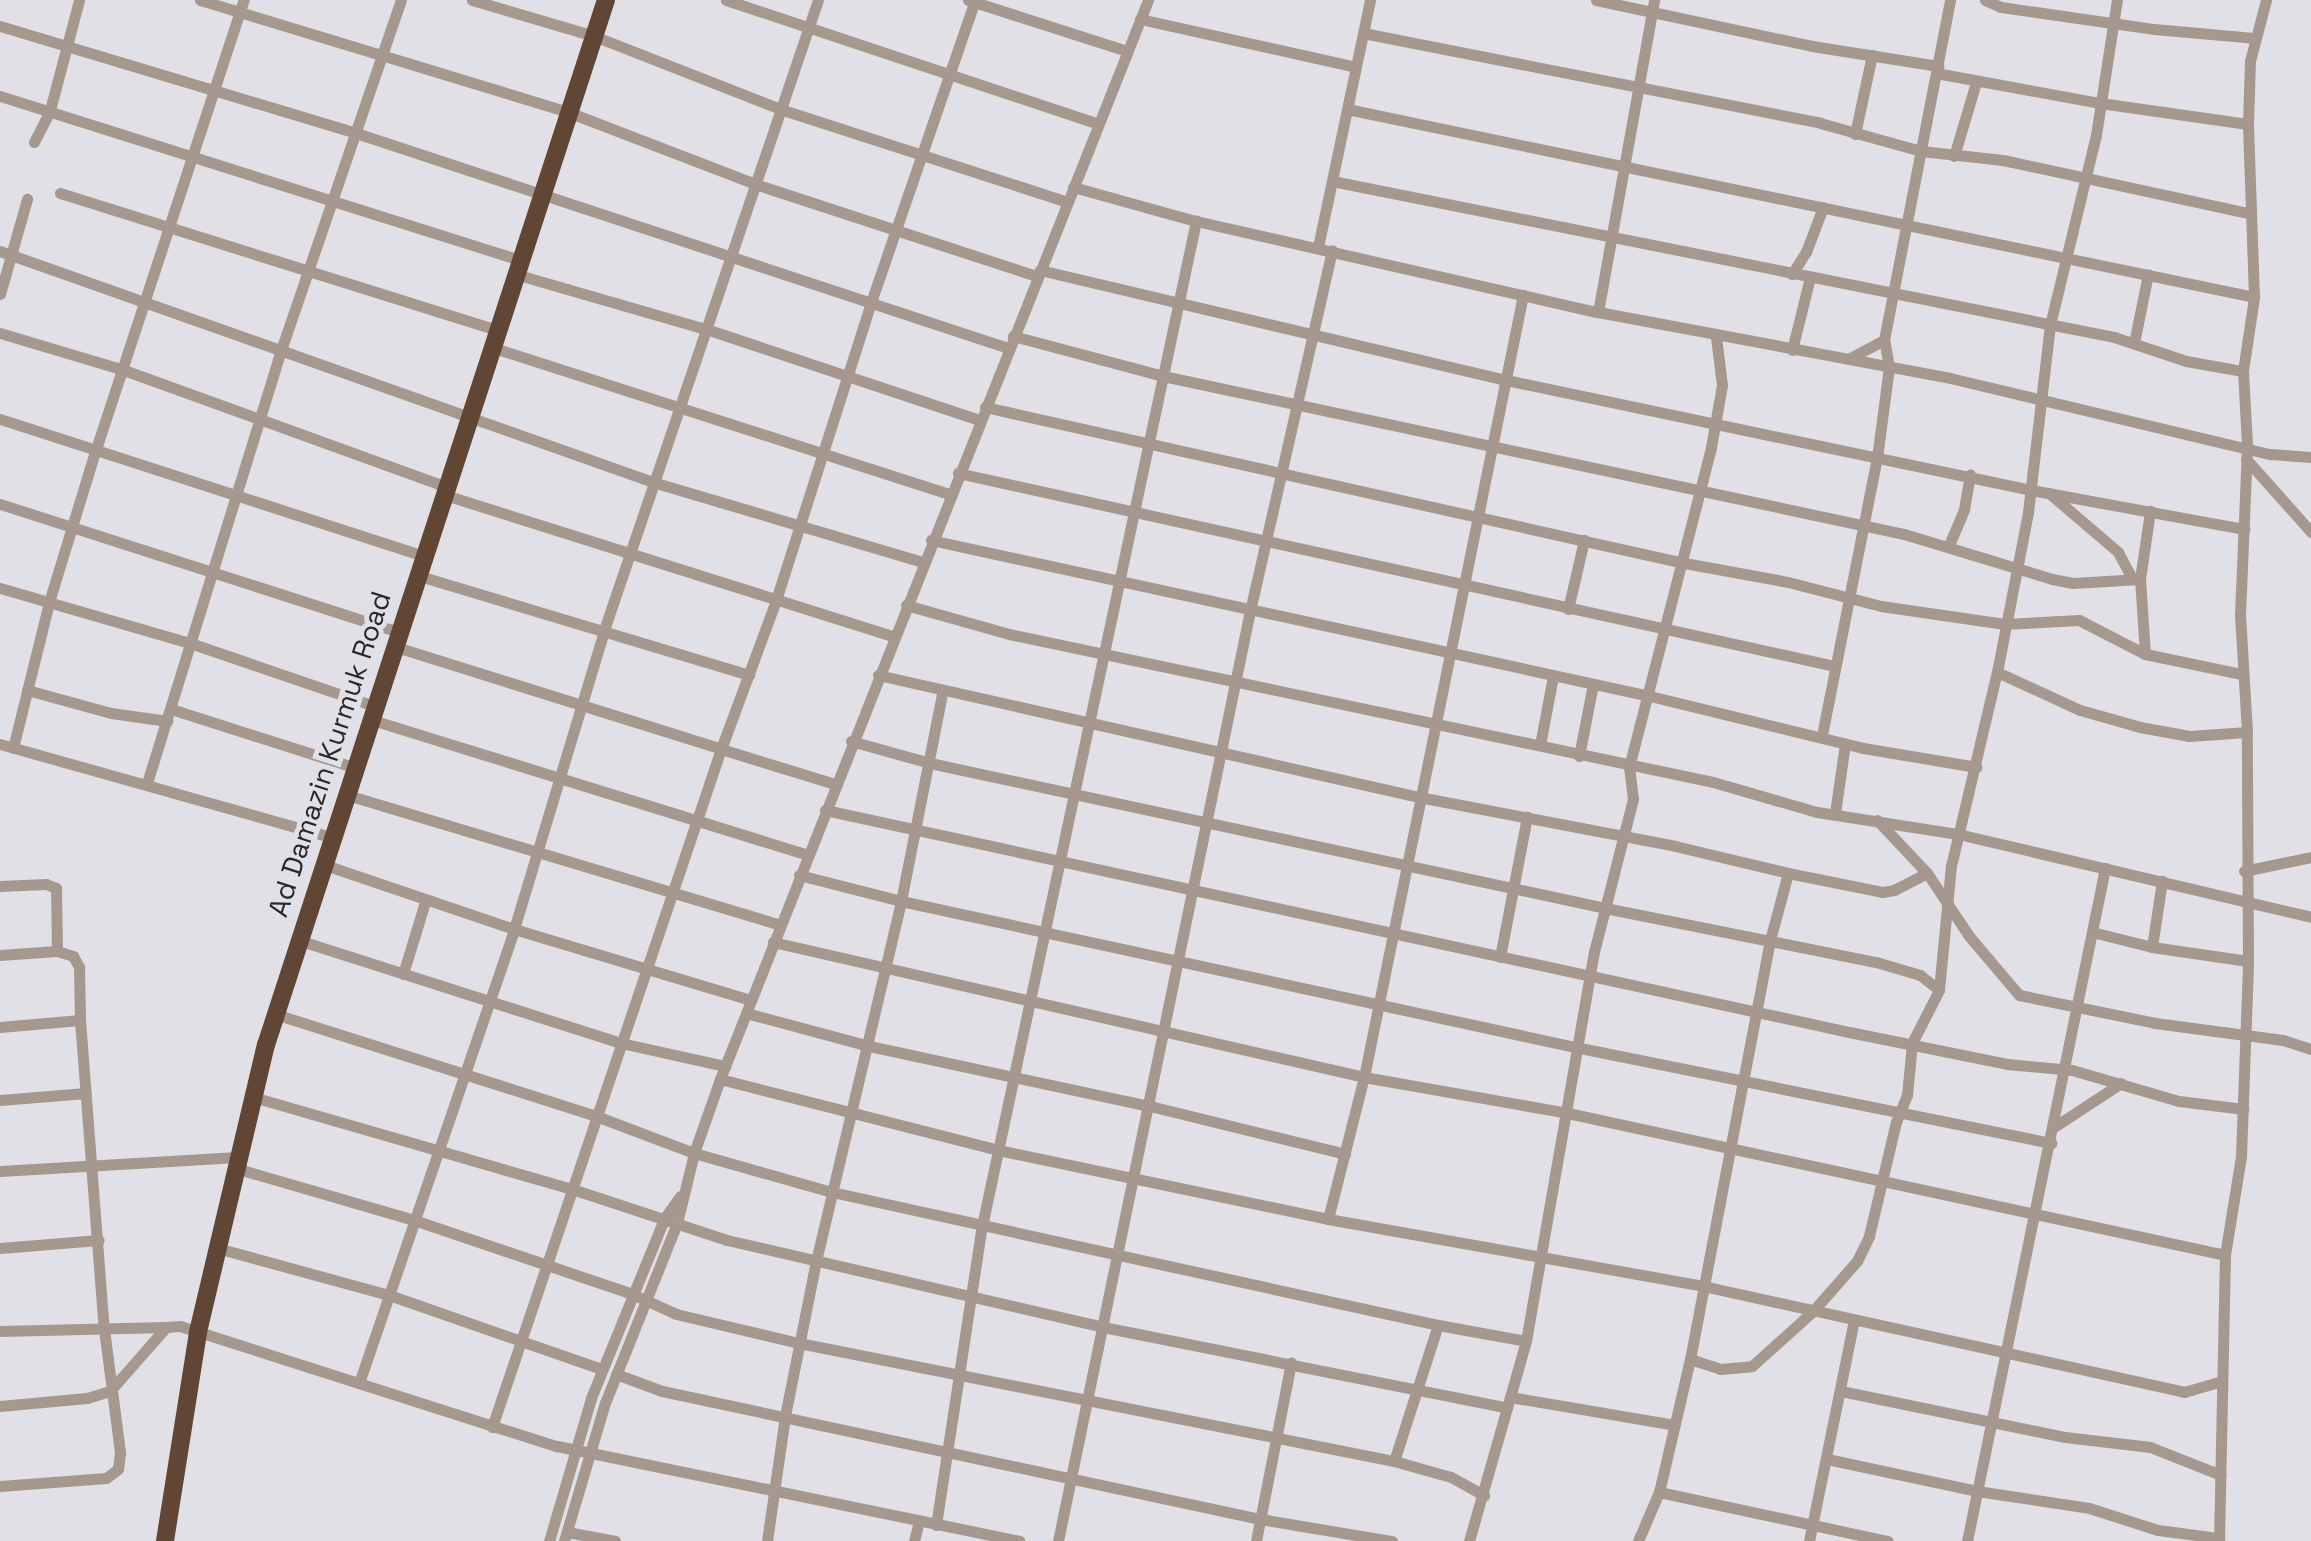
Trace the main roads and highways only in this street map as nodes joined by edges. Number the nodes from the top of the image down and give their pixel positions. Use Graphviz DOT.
graph roads {
  1 [pos="606,0"];
  2 [pos="166,1541"];
  1 -- 2 [label="highway, Ad Damazin Kurmuk Road"];
}
